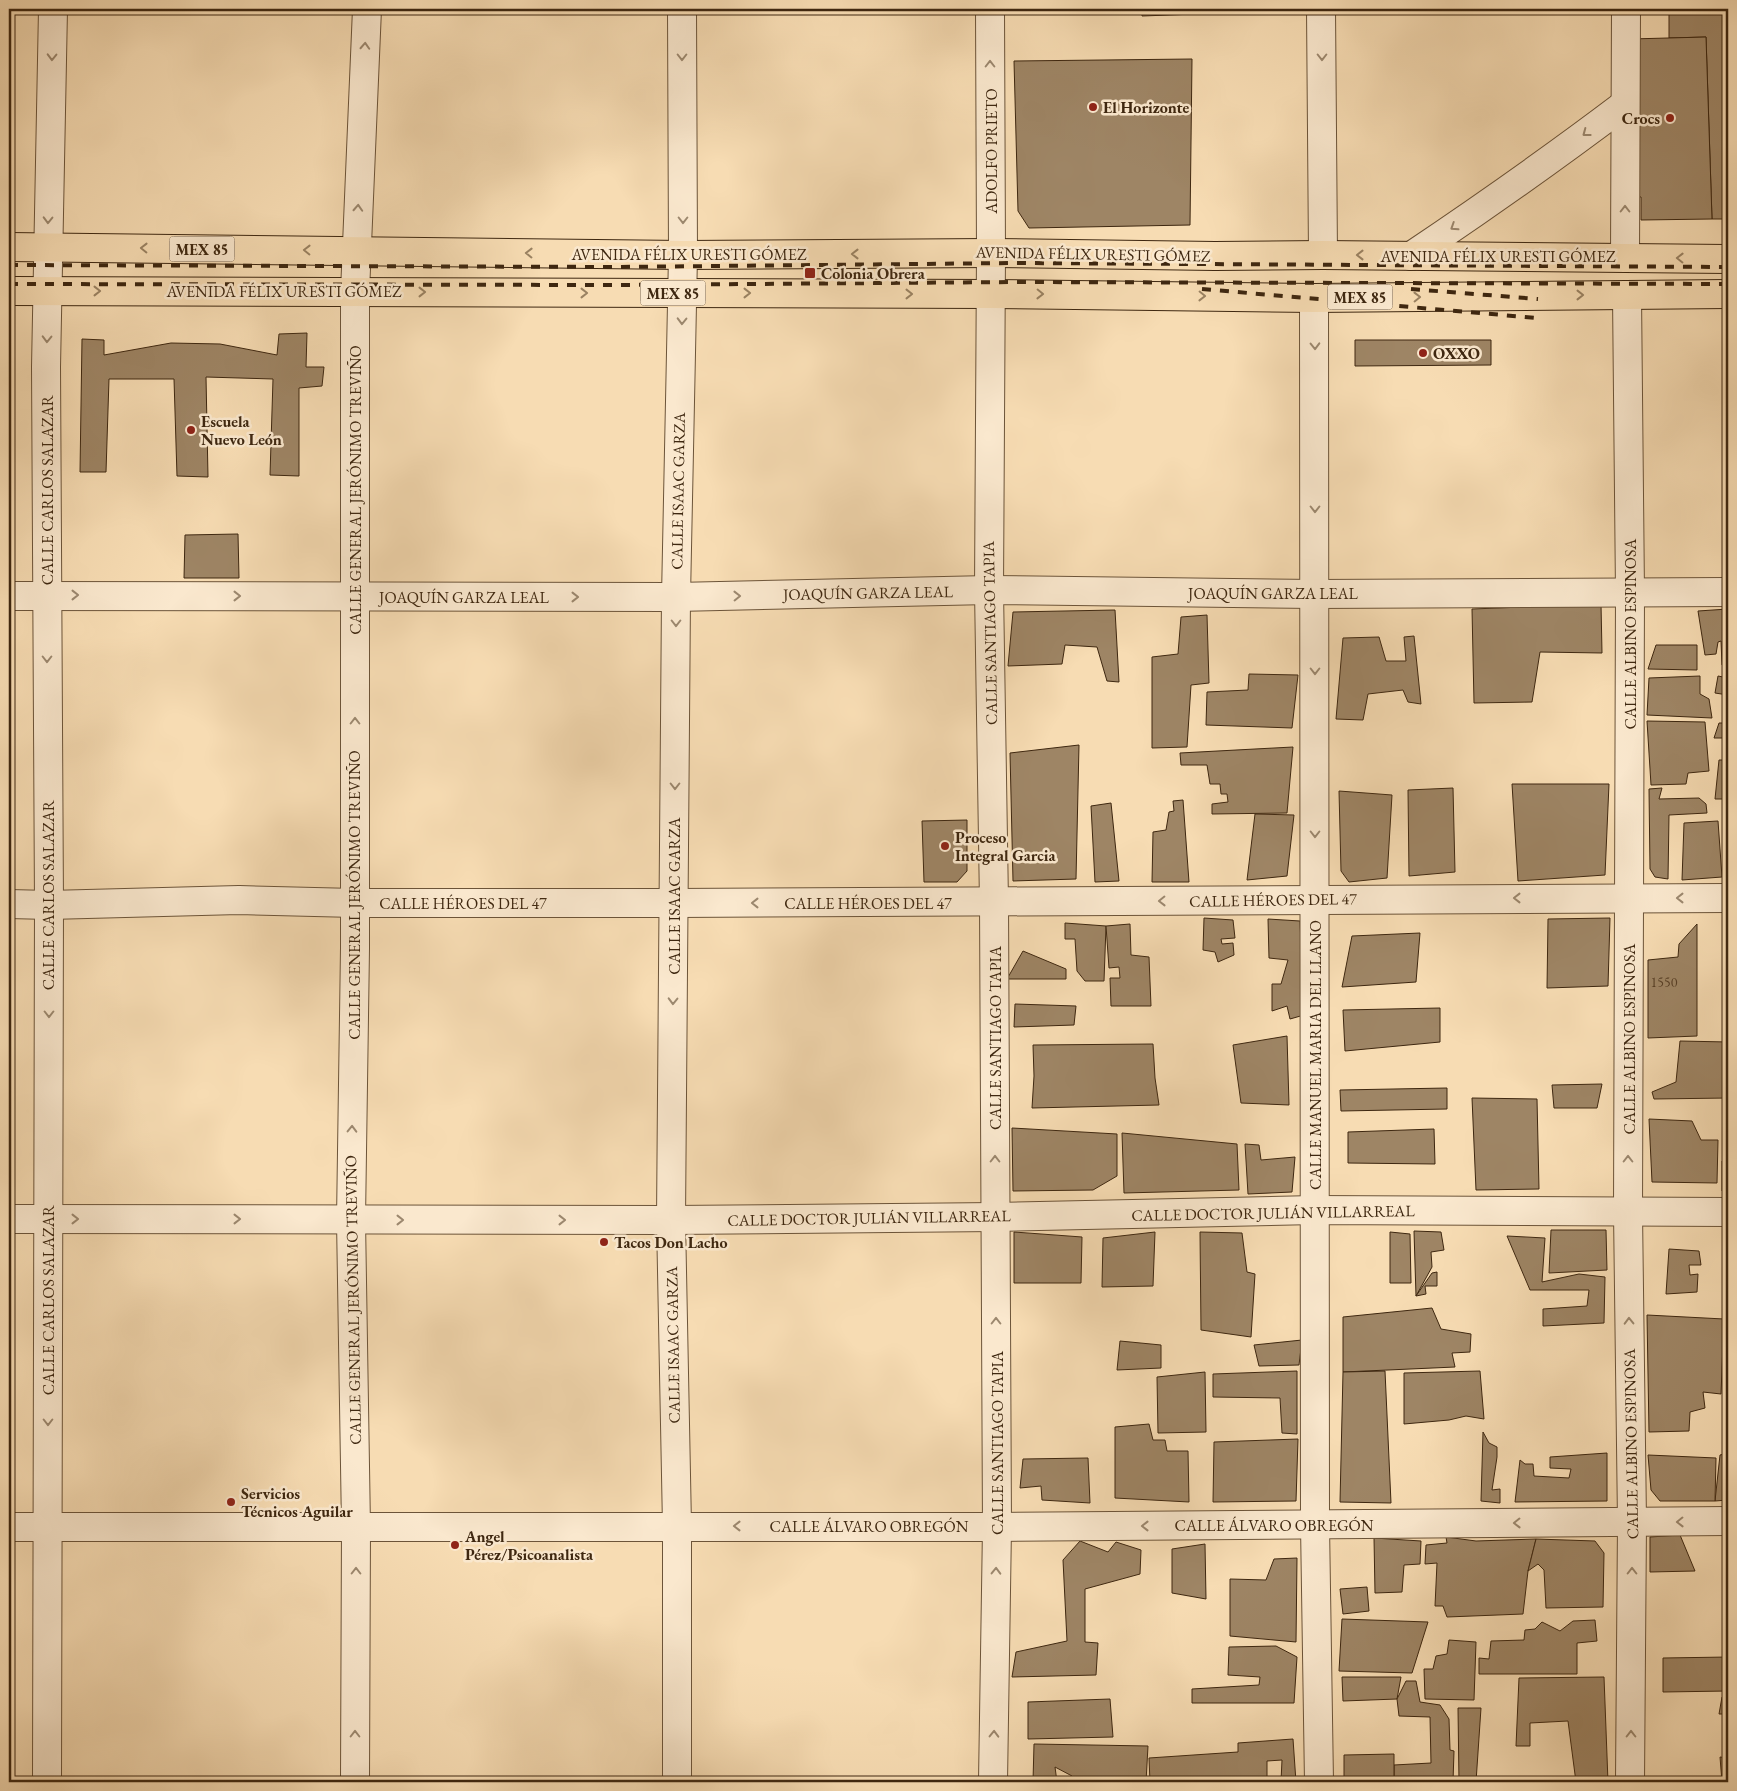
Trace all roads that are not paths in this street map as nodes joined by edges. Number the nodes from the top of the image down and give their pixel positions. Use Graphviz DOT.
graph roads {
  1 [pos="53,9"];
  2 [pos="367,9"];
  3 [pos="682,9"];
  4 [pos="990,9"];
  5 [pos="1321,9"];
  6 [pos="1626,9"];
  7 [pos="1625,104"];
  8 [pos="9,247"];
  9 [pos="48,247"];
  10 [pos="356,251"];
  11 [pos="992,253"];
  12 [pos="683,255"];
  13 [pos="1323,255"];
  14 [pos="1411,256"];
  15 [pos="1725,256"];
  16 [pos="1625,257"];
  17 [pos="9,291"];
  18 [pos="48,291"];
  19 [pos="355,292"];
  20 [pos="682,293"];
  21 [pos="991,294"];
  22 [pos="1628,295"];
  23 [pos="1726,297"];
  24 [pos="1314,298"];
  25 [pos="989,590"];
  26 [pos="1728,592"];
  27 [pos="1630,593"];
  28 [pos="1315,594"];
  29 [pos="9,596"];
  30 [pos="47,596"];
  31 [pos="355,596"];
  32 [pos="676,597"];
  33 [pos="1728,898"];
  34 [pos="1629,899"];
  35 [pos="1316,900"];
  36 [pos="355,903"];
  37 [pos="675,903"];
  38 [pos="994,903"];
  39 [pos="9,904"];
  40 [pos="49,905"];
  41 [pos="1315,1210"];
  42 [pos="1628,1212"];
  43 [pos="1728,1212"];
  44 [pos="996,1217"];
  45 [pos="9,1219"];
  46 [pos="48,1219"];
  47 [pos="351,1220"];
  48 [pos="671,1220"];
  49 [pos="1728,1521"];
  50 [pos="1632,1522"];
  51 [pos="1315,1525"];
  52 [pos="677,1526"];
  53 [pos="9,1527"];
  54 [pos="48,1527"];
  55 [pos="997,1527"];
  56 [pos="356,1528"];
  57 [pos="47,1782"];
  58 [pos="355,1782"];
  59 [pos="677,1782"];
  60 [pos="993,1782"];
  61 [pos="1319,1782"];
  62 [pos="1630,1782"];
  1 -- 9 [label="street, CALLE CARLOS SALAZAR, one-way"];
  10 -- 2 [label="street, CALLE GENERAL JERÓNIMO TREVIÑO, one-way"];
  3 -- 12 [label="street, CALLE ISAAC GARZA, one-way"];
  11 -- 4 [label="street, ADOLFO PRIETO, one-way"];
  5 -- 13 [label="street, one-way"];
  6 -- 7 [label="street"];
  7 -- 14 [label="street, one-way"];
  16 -- 7 [label="street, one-way"];
  8 -- 9 [label="main road, AVENIDA FÉLIX URESTI GÓMEZ / MEX 85"];
  10 -- 9 [label="main road, AVENIDA FÉLIX URESTI GÓMEZ / MEX 85, one-way"];
  9 -- 18 [label="street, CALLE CARLOS SALAZAR"];
  12 -- 10 [label="main road, AVENIDA FÉLIX URESTI GÓMEZ / MEX 85, one-way"];
  10 -- 19 [label="street, CALLE GENERAL JERÓNIMO TREVIÑO"];
  11 -- 12 [label="main road, AVENIDA FÉLIX URESTI GÓMEZ / MEX 85, one-way"];
  11 -- 13 [label="main road, AVENIDA FÉLIX URESTI GÓMEZ / MEX 85"];
  11 -- 21 [label="street, ADOLFO PRIETO"];
  12 -- 20 [label="street, CALLE ISAAC GARZA"];
  14 -- 13 [label="main road, AVENIDA FÉLIX URESTI GÓMEZ / MEX 85, one-way"];
  14 -- 16 [label="main road, AVENIDA FÉLIX URESTI GÓMEZ / MEX 85"];
  15 -- 16 [label="main road, AVENIDA FÉLIX URESTI GÓMEZ / MEX 85, one-way"];
  17 -- 18 [label="main road, AVENIDA FÉLIX URESTI GÓMEZ / MEX 85"];
  18 -- 19 [label="main road, AVENIDA FÉLIX URESTI GÓMEZ / MEX 85, one-way"];
  18 -- 30 [label="street, CALLE CARLOS SALAZAR, one-way"];
  19 -- 20 [label="main road, AVENIDA FÉLIX URESTI GÓMEZ / MEX 85, one-way"];
  19 -- 31 [label="street, CALLE GENERAL JERÓNIMO TREVIÑO"];
  20 -- 21 [label="main road, AVENIDA FÉLIX URESTI GÓMEZ / MEX 85, one-way"];
  20 -- 32 [label="street, CALLE ISAAC GARZA, one-way"];
  21 -- 24 [label="main road, AVENIDA FÉLIX URESTI GÓMEZ / MEX 85, one-way"];
  21 -- 25 [label="street, CALLE SANTIAGO TAPIA"];
  22 -- 23 [label="main road, AVENIDA FÉLIX URESTI GÓMEZ / MEX 85"];
  24 -- 22 [label="main road, AVENIDA FÉLIX URESTI GÓMEZ / MEX 85, one-way"];
  22 -- 27 [label="street, CALLE ALBINO ESPINOSA"];
  24 -- 28 [label="street, CALLE MANUEL MARIA DEL LLANO, one-way"];
  25 -- 28 [label="street, JOAQUÍN GARZA LEAL"];
  32 -- 25 [label="street, JOAQUÍN GARZA LEAL, one-way"];
  25 -- 38 [label="street, CALLE SANTIAGO TAPIA"];
  26 -- 27 [label="street, JOAQUÍN GARZA LEAL"];
  27 -- 28 [label="street, JOAQUÍN GARZA LEAL"];
  27 -- 34 [label="street, CALLE ALBINO ESPINOSA"];
  28 -- 35 [label="street, CALLE MANUEL MARIA DEL LLANO, one-way"];
  29 -- 30 [label="street, JOAQUÍN GARZA LEAL"];
  30 -- 31 [label="street, JOAQUÍN GARZA LEAL, one-way"];
  30 -- 40 [label="street, CALLE CARLOS SALAZAR, one-way"];
  31 -- 32 [label="street, JOAQUÍN GARZA LEAL, one-way"];
  36 -- 31 [label="street, CALLE GENERAL JERÓNIMO TREVIÑO, one-way"];
  32 -- 37 [label="street, CALLE ISAAC GARZA, one-way"];
  33 -- 34 [label="street, CALLE HÉROES DEL 47, one-way"];
  34 -- 35 [label="street, CALLE HÉROES DEL 47, one-way"];
  42 -- 34 [label="street, CALLE ALBINO ESPINOSA, one-way"];
  35 -- 38 [label="street, CALLE HÉROES DEL 47, one-way"];
  35 -- 41 [label="street, CALLE MANUEL MARIA DEL LLANO"];
  36 -- 37 [label="street, CALLE HÉROES DEL 47"];
  36 -- 40 [label="street, CALLE HÉROES DEL 47"];
  47 -- 36 [label="street, CALLE GENERAL JERÓNIMO TREVIÑO, one-way"];
  38 -- 37 [label="street, CALLE HÉROES DEL 47, one-way"];
  37 -- 48 [label="street, CALLE ISAAC GARZA, one-way"];
  44 -- 38 [label="street, CALLE SANTIAGO TAPIA, one-way"];
  39 -- 40 [label="street, CALLE HÉROES DEL 47"];
  40 -- 46 [label="street, CALLE CARLOS SALAZAR, one-way"];
  41 -- 42 [label="street, CALLE DOCTOR JULIÁN VILLARREAL"];
  41 -- 44 [label="street, CALLE DOCTOR JULIÁN VILLARREAL"];
  41 -- 51 [label="street, CALLE MANUEL MARIA DEL LLANO"];
  42 -- 43 [label="street, CALLE DOCTOR JULIÁN VILLARREAL"];
  50 -- 42 [label="street, CALLE ALBINO ESPINOSA, one-way"];
  44 -- 48 [label="street, CALLE DOCTOR JULIÁN VILLARREAL"];
  55 -- 44 [label="street, CALLE SANTIAGO TAPIA, one-way"];
  45 -- 46 [label="street, CALLE DOCTOR JULIÁN VILLARREAL"];
  46 -- 47 [label="street, CALLE DOCTOR JULIÁN VILLARREAL, one-way"];
  46 -- 54 [label="street, CALLE CARLOS SALAZAR, one-way"];
  47 -- 48 [label="street, CALLE DOCTOR JULIÁN VILLARREAL, one-way"];
  47 -- 56 [label="street, CALLE GENERAL JERÓNIMO TREVIÑO"];
  48 -- 52 [label="street, CALLE ISAAC GARZA"];
  49 -- 50 [label="street, CALLE ÁLVARO OBREGÓN, one-way"];
  50 -- 51 [label="street, CALLE ÁLVARO OBREGÓN, one-way"];
  62 -- 50 [label="street, CALLE ALBINO ESPINOSA, one-way"];
  51 -- 55 [label="street, CALLE ÁLVARO OBREGÓN, one-way"];
  51 -- 61 [label="street, CALLE MANUEL MARIA DEL LLANO"];
  55 -- 52 [label="street, CALLE ÁLVARO OBREGÓN, one-way"];
  52 -- 56 [label="street, CALLE ÁLVARO OBREGÓN"];
  52 -- 59 [label="street, CALLE ISAAC GARZA"];
  53 -- 54 [label="street, CALLE ÁLVARO OBREGÓN"];
  54 -- 56 [label="street, CALLE ÁLVARO OBREGÓN"];
  54 -- 57 [label="street, CALLE CARLOS SALAZAR"];
  60 -- 55 [label="street, CALLE SANTIAGO TAPIA, one-way"];
  58 -- 56 [label="street, CALLE GENERAL JERÓNIMO TREVIÑO, one-way"];
}
